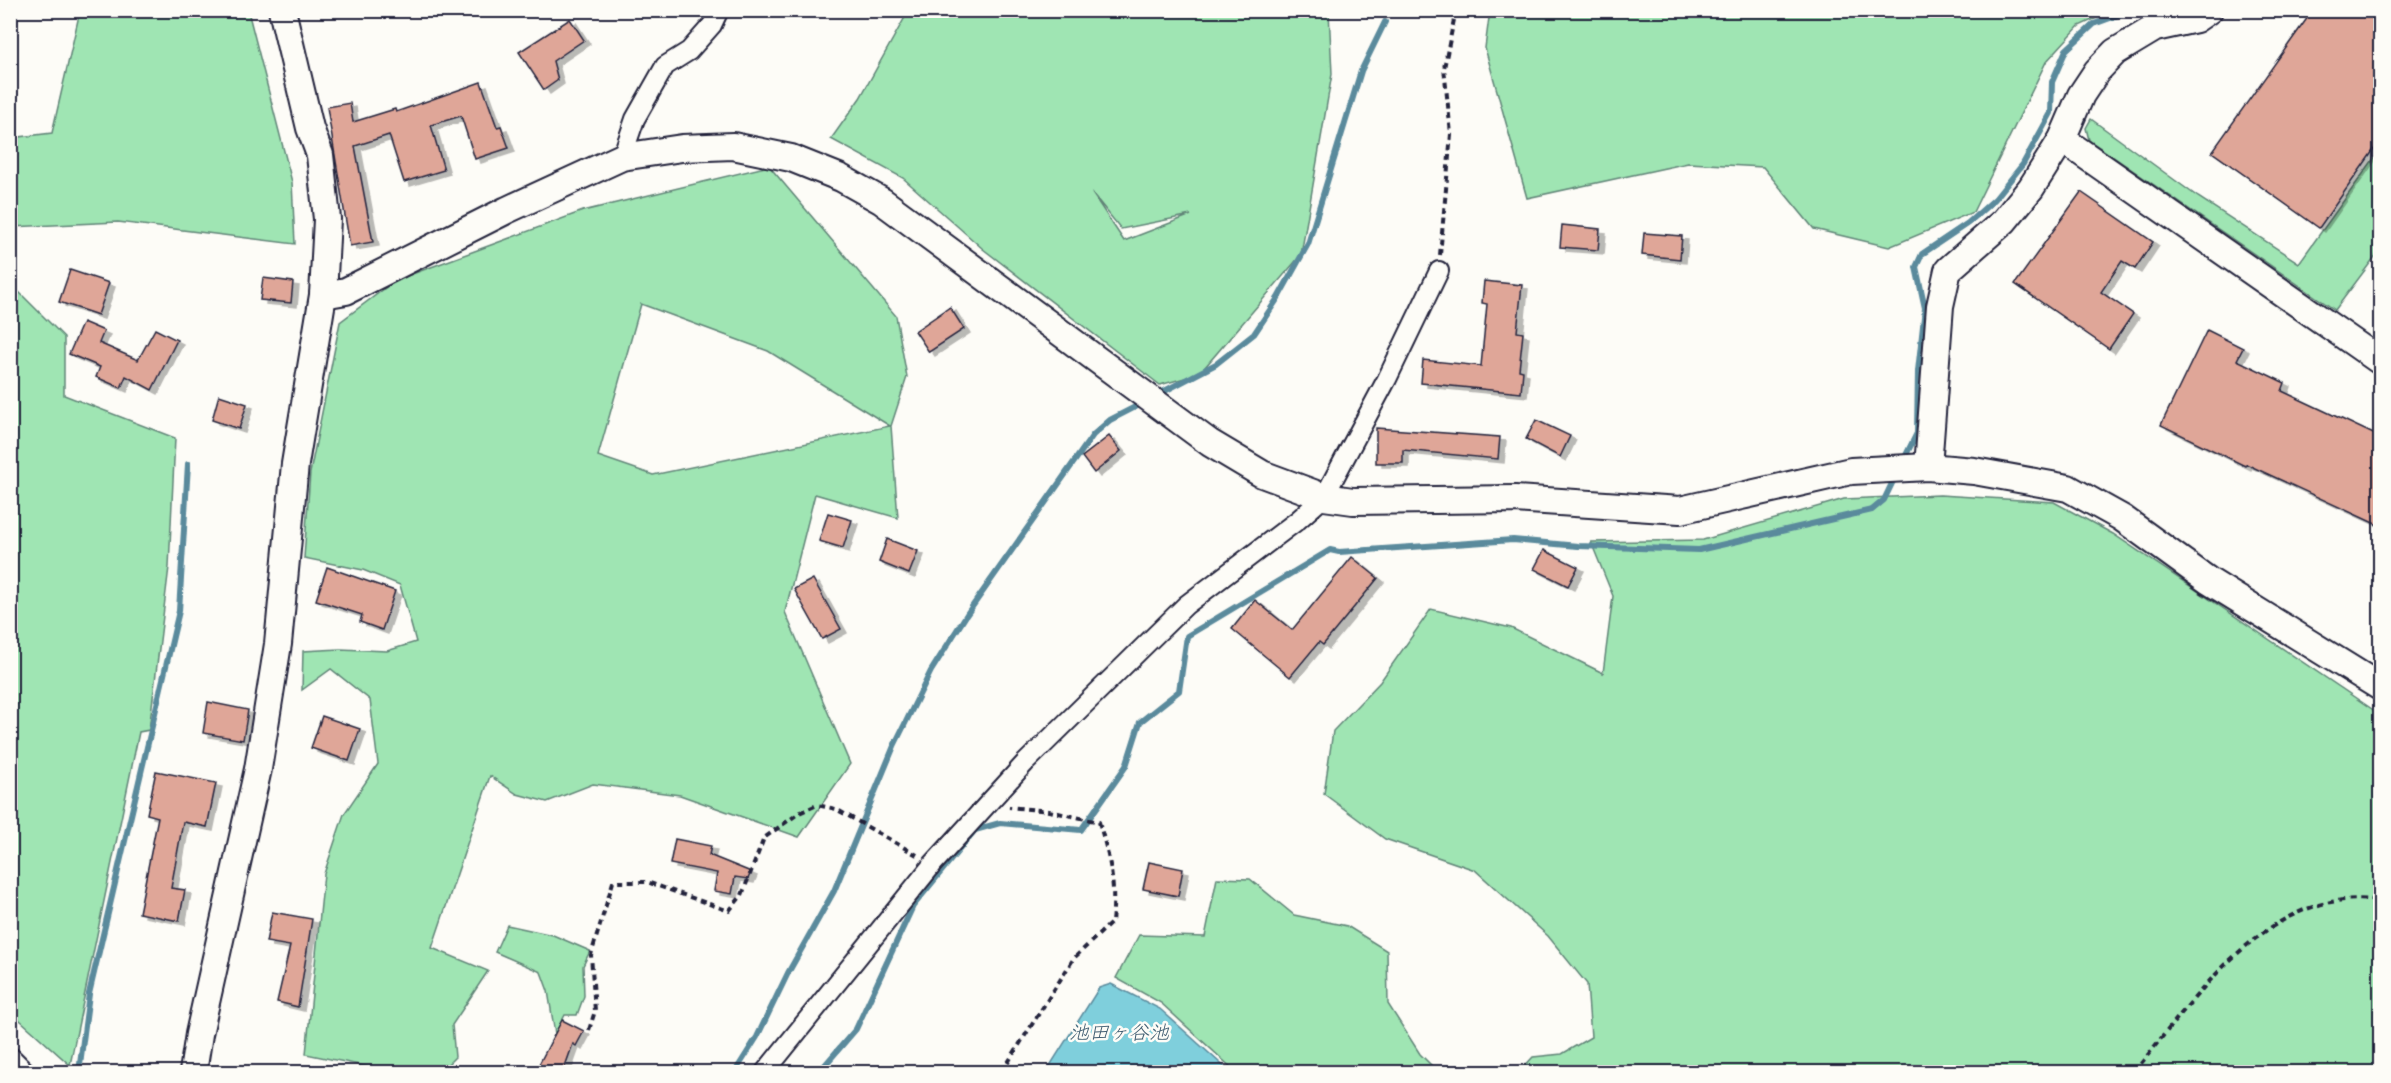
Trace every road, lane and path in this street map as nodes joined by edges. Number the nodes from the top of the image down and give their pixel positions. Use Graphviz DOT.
graph roads {
  1 [pos="282,10"];
  2 [pos="719,10"];
  3 [pos="1456,10"];
  4 [pos="2209,10"];
  5 [pos="2062,139"];
  6 [pos="622,157"];
  7 [pos="1439,271"];
  8 [pos="324,295"];
  9 [pos="2380,362"];
  10 [pos="1928,467"];
  11 [pos="1324,496"];
  12 [pos="2378,681"];
  13 [pos="988,804"];
  14 [pos="933,864"];
  15 [pos="2380,900"];
  16 [pos="589,1030"];
  17 [pos="10,1056"];
  18 [pos="26,1072"];
  19 [pos="194,1072"];
  20 [pos="765,1072"];
  21 [pos="1002,1072"];
  22 [pos="2134,1072"];
  1 -- 8 [label="street"];
  2 -- 6 [label="street"];
  3 -- 7 [label="path"];
  4 -- 5 [label="street"];
  5 -- 9 [label="street"];
  5 -- 10 [label="street"];
  6 -- 8 [label="street"];
  6 -- 11 [label="street"];
  7 -- 11 [label="street"];
  8 -- 19 [label="street"];
  10 -- 11 [label="street"];
  10 -- 12 [label="street"];
  11 -- 13 [label="street"];
  13 -- 14 [label="street"];
  13 -- 21 [label="path"];
  14 -- 16 [label="path"];
  14 -- 20 [label="street"];
  15 -- 22 [label="path"];
  17 -- 18 [label="street"];
}
